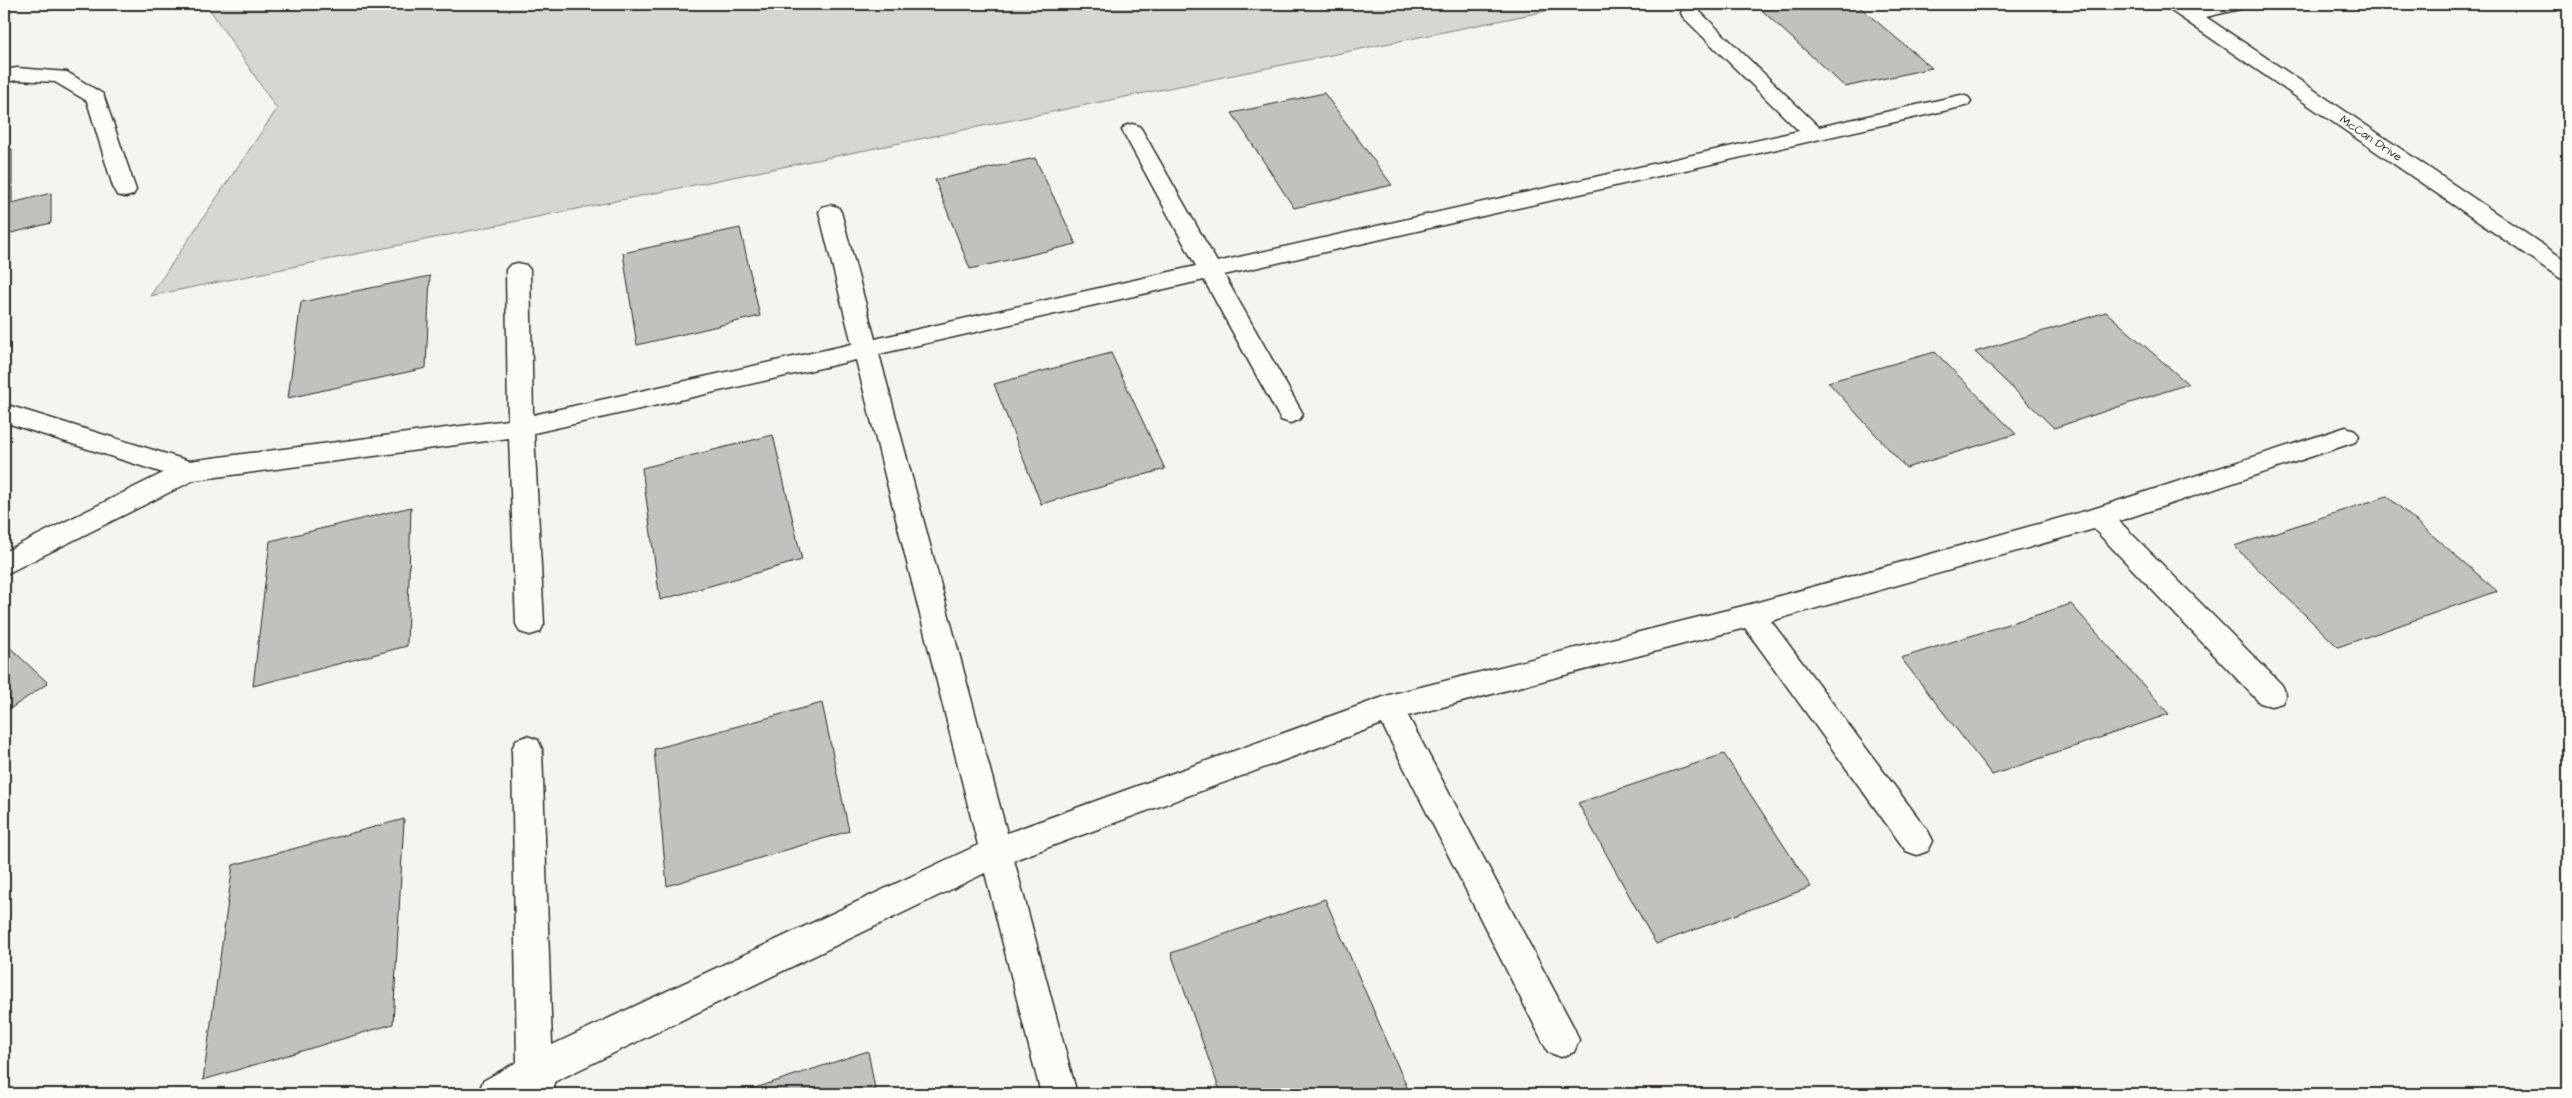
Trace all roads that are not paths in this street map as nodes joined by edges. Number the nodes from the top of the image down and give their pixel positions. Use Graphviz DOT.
graph roads {
  1 [pos="2237,4"];
  2 [pos="2182,9"];
  3 [pos="1690,13"];
  4 [pos="4,76"];
  5 [pos="1961,101"];
  6 [pos="1132,130"];
  7 [pos="1814,134"];
  8 [pos="125,190"];
  9 [pos="830,212"];
  10 [pos="518,270"];
  11 [pos="1211,272"];
  12 [pos="2568,273"];
  13 [pos="866,350"];
  14 [pos="4,413"];
  15 [pos="1290,414"];
  16 [pos="521,427"];
  17 [pos="2346,436"];
  18 [pos="189,471"];
  19 [pos="2099,517"];
  20 [pos="4,564"];
  21 [pos="1750,615"];
  22 [pos="530,624"];
  23 [pos="2271,694"];
  24 [pos="1389,708"];
  25 [pos="527,749"];
  26 [pos="1917,842"];
  27 [pos="996,852"];
  28 [pos="1561,1040"];
  29 [pos="536,1083"];
  30 [pos="496,1094"];
  31 [pos="1059,1094"];
  1 -- 2 [label="street"];
  2 -- 12 [label="street, McCan Drive"];
  3 -- 7 [label="street"];
  4 -- 8 [label="street"];
  5 -- 7 [label="street"];
  6 -- 11 [label="street"];
  7 -- 11 [label="street"];
  9 -- 13 [label="street"];
  10 -- 16 [label="street"];
  11 -- 13 [label="street"];
  11 -- 15 [label="street"];
  13 -- 16 [label="street"];
  13 -- 27 [label="street"];
  14 -- 18 [label="street"];
  16 -- 18 [label="street"];
  16 -- 22 [label="street"];
  17 -- 19 [label="street"];
  18 -- 20 [label="street"];
  19 -- 21 [label="street"];
  19 -- 23 [label="street"];
  21 -- 24 [label="street"];
  21 -- 26 [label="street"];
  24 -- 27 [label="street"];
  24 -- 28 [label="street"];
  25 -- 29 [label="street"];
  27 -- 29 [label="street"];
  27 -- 31 [label="street"];
  29 -- 30 [label="street"];
}
